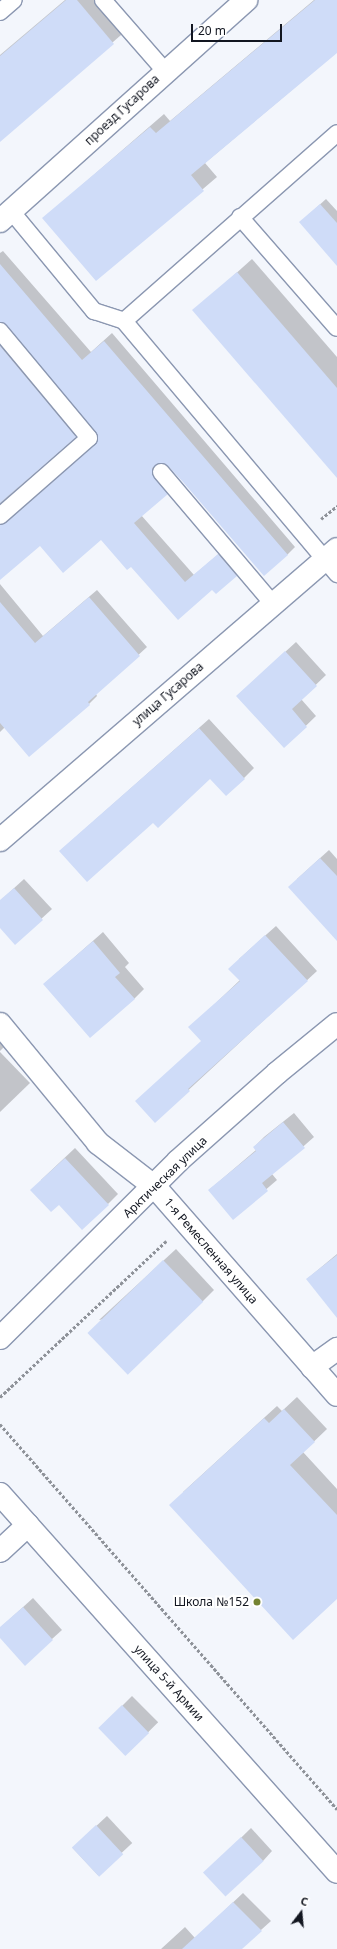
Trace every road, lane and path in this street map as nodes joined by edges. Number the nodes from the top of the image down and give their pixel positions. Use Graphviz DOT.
graph roads {
  1 [pos="14,0"];
  2 [pos="103,0"];
  3 [pos="246,0"];
  4 [pos="0,12"];
  5 [pos="165,72"];
  6 [pos="337,133"];
  7 [pos="6,217"];
  8 [pos="240,217"];
  9 [pos="124,321"];
  10 [pos="337,328"];
  11 [pos="0,331"];
  12 [pos="161,472"];
  13 [pos="0,516"];
  14 [pos="333,560"];
  15 [pos="273,604"];
  16 [pos="0,840"];
  17 [pos="0,1024"];
  18 [pos="337,1024"];
  19 [pos="155,1186"];
  20 [pos="186,1223"];
  21 [pos="0,1338"];
  22 [pos="337,1349"];
  23 [pos="312,1367"];
  24 [pos="337,1395"];
  25 [pos="0,1397"];
  26 [pos="0,1424"];
  27 [pos="0,1494"];
  28 [pos="28,1525"];
  29 [pos="0,1551"];
  30 [pos="337,1809"];
  31 [pos="337,1872"];
  1 -- 4 [label="lane"];
  2 -- 5 [label="lane"];
  3 -- 5 [label="street, проезд Гусарова"];
  5 -- 7 [label="street, проезд Гусарова"];
  6 -- 8 [label="lane"];
  7 -- 9 [label="lane"];
  8 -- 9 [label="lane"];
  8 -- 10 [label="lane"];
  9 -- 14 [label="lane"];
  11 -- 13 [label="lane"];
  12 -- 15 [label="lane"];
  14 -- 15 [label="street, улица Гусарова"];
  15 -- 16 [label="street, улица Гусарова"];
  17 -- 19 [label="street, 1-я Ремесленная улица"];
  18 -- 19 [label="street, Арктическая улица"];
  19 -- 20 [label="street, 1-я Ремесленная улица"];
  19 -- 21 [label="street, Арктическая улица"];
  20 -- 23 [label="street, 1-я Ремесленная улица"];
  20 -- 25 [label="path"];
  22 -- 23 [label="street"];
  23 -- 24 [label="street, 1-я Ремесленная улица"];
  26 -- 30 [label="path"];
  27 -- 28 [label="street, улица 5-й Армии"];
  28 -- 29 [label="street"];
  28 -- 31 [label="street, улица 5-й Армии"];
}
